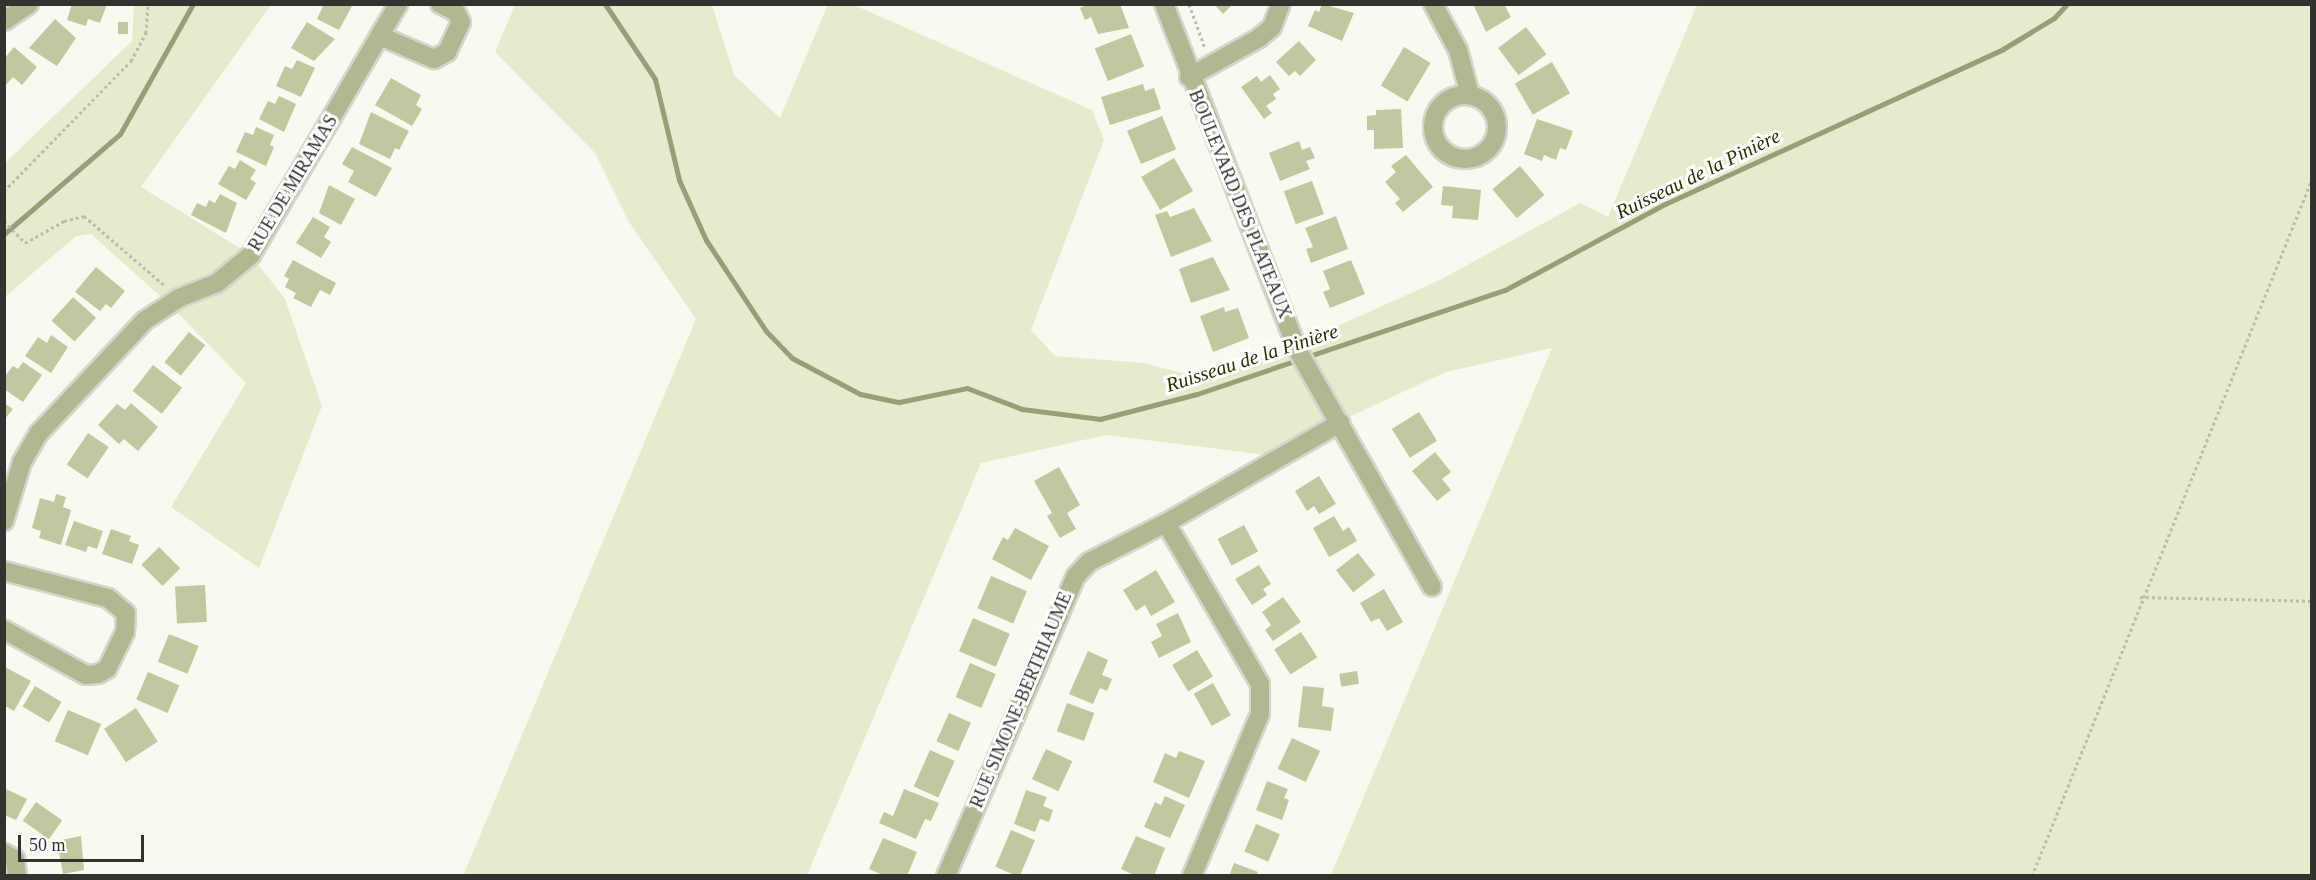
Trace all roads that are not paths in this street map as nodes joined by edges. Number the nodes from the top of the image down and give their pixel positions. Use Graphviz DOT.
graph roads {
  1 [pos="29,4"];
  2 [pos="398,4"];
  3 [pos="440,4"];
  4 [pos="1164,4"];
  5 [pos="1281,4"];
  6 [pos="1433,4"];
  7 [pos="4,21"];
  8 [pos="380,36"];
  9 [pos="1189,77"];
  10 [pos="1470,95"];
  11 [pos="1340,423"];
  12 [pos="4,521"];
  13 [pos="1166,523"];
  14 [pos="4,571"];
  15 [pos="1432,587"];
  16 [pos="4,630"];
  17 [pos="4,853"];
  18 [pos="17,876"];
  19 [pos="946,876"];
  20 [pos="1192,876"];
  1 -- 7 [label="street"];
  2 -- 8 [label="street, RUE DE MIRAMAS"];
  3 -- 8 [label="street"];
  4 -- 9 [label="street, BOULEVARD DES PLATEAUX"];
  5 -- 9 [label="street"];
  6 -- 10 [label="street"];
  8 -- 12 [label="street, RUE DE MIRAMAS"];
  9 -- 11 [label="street, BOULEVARD DES PLATEAUX"];
  11 -- 13 [label="street, RUE SIMONE-BERTHIAUME"];
  11 -- 15 [label="street, BOULEVARD DES PLATEAUX"];
  13 -- 19 [label="street, RUE SIMONE-BERTHIAUME"];
  13 -- 20 [label="street"];
  14 -- 16 [label="street"];
  17 -- 18 [label="street"];
}
